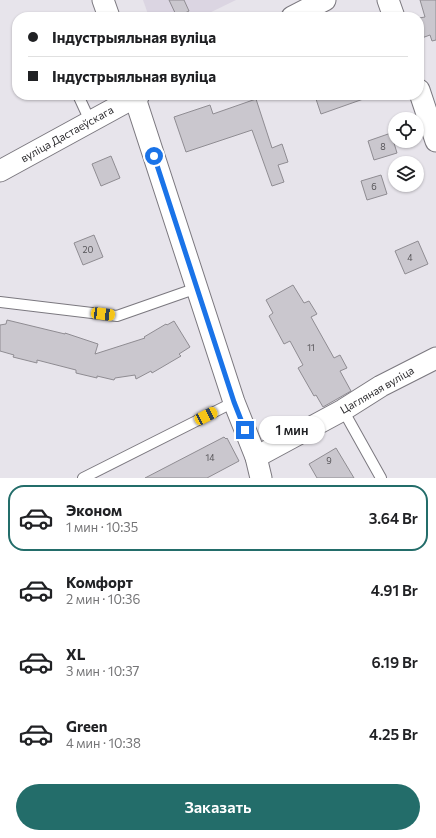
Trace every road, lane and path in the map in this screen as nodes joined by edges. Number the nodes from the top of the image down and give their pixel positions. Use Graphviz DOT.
graph roads {
  1 [pos="103,0"];
  2 [pos="325,0"];
  3 [pos="388,0"];
  4 [pos="107,12"];
  5 [pos="302,12"];
  6 [pos="392,12"];
  7 [pos="80,100"];
  8 [pos="129,100"];
  9 [pos="137,100"];
  10 [pos="423,100"];
  11 [pos="90,122"];
  12 [pos="435,135"];
  13 [pos="0,171"];
  14 [pos="197,288"];
  15 [pos="0,302"];
  16 [pos="436,358"];
  17 [pos="234,402"];
  18 [pos="343,410"];
  19 [pos="256,457"];
  20 [pos="83,478"];
  21 [pos="261,478"];
  22 [pos="381,478"];
  1 -- 4 [label="street"];
  2 -- 5 [label="street"];
  3 -- 6 [label="street"];
  7 -- 11 [label="lane"];
  8 -- 11 [label="street, вуліца Дастаеўскага"];
  9 -- 14 [label="street"];
  10 -- 12 [label="street"];
  11 -- 13 [label="street, вуліца Дастаеўскага"];
  14 -- 15 [label="lane"];
  14 -- 17 [label="street"];
  16 -- 18 [label="street, Цагляная вуліца"];
  17 -- 19 [label="street"];
  17 -- 20 [label="lane"];
  18 -- 19 [label="street, Цагляная вуліца"];
  18 -- 22 [label="lane"];
  19 -- 21 [label="street"];
}
